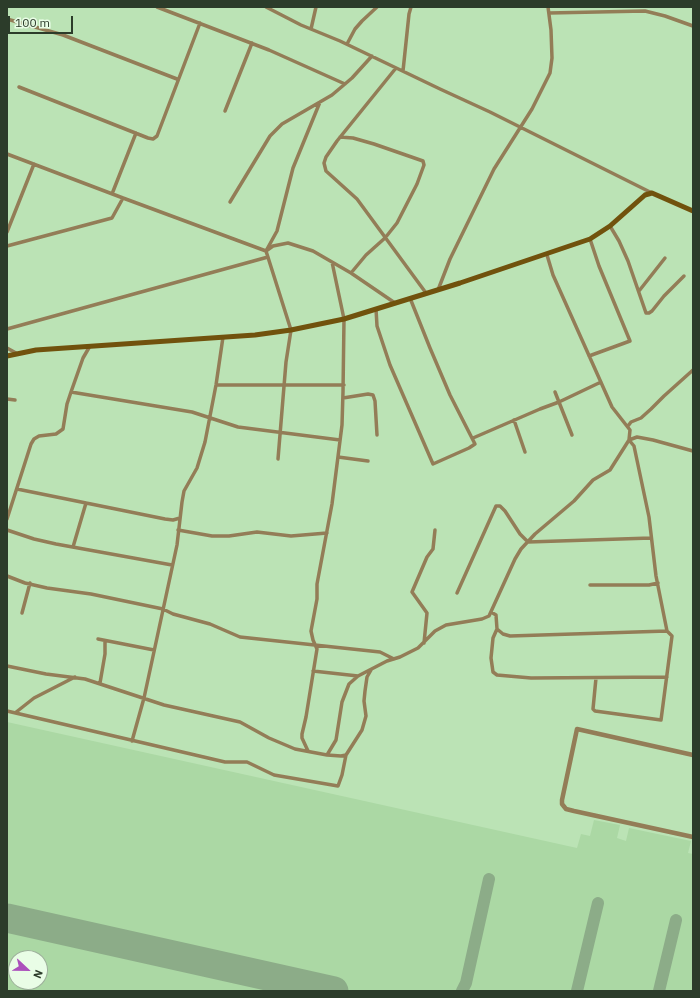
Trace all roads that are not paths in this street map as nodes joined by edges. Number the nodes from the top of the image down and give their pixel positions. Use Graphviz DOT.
graph roads {
  1 [pos="157,7"];
  2 [pos="267,7"];
  3 [pos="316,7"];
  4 [pos="377,7"];
  5 [pos="411,7"];
  6 [pos="548,7"];
  7 [pos="613,7"];
  8 [pos="612,11"];
  9 [pos="549,13"];
  10 [pos="7,19"];
  11 [pos="200,23"];
  12 [pos="693,26"];
  13 [pos="311,30"];
  14 [pos="252,43"];
  15 [pos="347,44"];
  16 [pos="372,56"];
  17 [pos="396,68"];
  18 [pos="403,71"];
  19 [pos="177,79"];
  20 [pos="345,84"];
  21 [pos="18,87"];
  22 [pos="320,102"];
  23 [pos="225,111"];
  24 [pos="521,127"];
  25 [pos="136,133"];
  26 [pos="340,137"];
  27 [pos="7,154"];
  28 [pos="34,164"];
  29 [pos="652,193"];
  30 [pos="112,194"];
  31 [pos="123,198"];
  32 [pos="230,202"];
  33 [pos="693,211"];
  34 [pos="610,226"];
  35 [pos="7,232"];
  36 [pos="385,238"];
  37 [pos="590,239"];
  38 [pos="7,246"];
  39 [pos="266,251"];
  40 [pos="547,255"];
  41 [pos="268,257"];
  42 [pos="665,258"];
  43 [pos="332,262"];
  44 [pos="351,273"];
  45 [pos="684,276"];
  46 [pos="438,290"];
  47 [pos="638,291"];
  48 [pos="426,293"];
  49 [pos="410,298"];
  50 [pos="395,303"];
  51 [pos="376,309"];
  52 [pos="344,318"];
  53 [pos="7,329"];
  54 [pos="291,330"];
  55 [pos="223,337"];
  56 [pos="91,346"];
  57 [pos="7,348"];
  58 [pos="16,353"];
  59 [pos="7,356"];
  60 [pos="589,356"];
  61 [pos="693,370"];
  62 [pos="601,382"];
  63 [pos="285,384"];
  64 [pos="216,385"];
  65 [pos="344,385"];
  66 [pos="71,392"];
  67 [pos="555,392"];
  68 [pos="343,398"];
  69 [pos="7,399"];
  70 [pos="15,400"];
  71 [pos="559,402"];
  72 [pos="210,417"];
  73 [pos="514,420"];
  74 [pos="628,426"];
  75 [pos="281,432"];
  76 [pos="377,435"];
  77 [pos="572,435"];
  78 [pos="473,438"];
  79 [pos="340,440"];
  80 [pos="629,440"];
  81 [pos="693,451"];
  82 [pos="525,452"];
  83 [pos="338,457"];
  84 [pos="278,459"];
  85 [pos="368,461"];
  86 [pos="17,489"];
  87 [pos="86,503"];
  88 [pos="180,518"];
  89 [pos="7,519"];
  90 [pos="7,530"];
  91 [pos="178,530"];
  92 [pos="435,530"];
  93 [pos="327,533"];
  94 [pos="651,538"];
  95 [pos="528,542"];
  96 [pos="73,547"];
  97 [pos="172,565"];
  98 [pos="7,576"];
  99 [pos="30,583"];
  100 [pos="658,583"];
  101 [pos="590,585"];
  102 [pos="457,593"];
  103 [pos="163,609"];
  104 [pos="492,612"];
  105 [pos="22,613"];
  106 [pos="497,629"];
  107 [pos="667,631"];
  108 [pos="98,639"];
  109 [pos="105,641"];
  110 [pos="424,643"];
  111 [pos="316,645"];
  112 [pos="154,650"];
  113 [pos="394,659"];
  114 [pos="7,666"];
  115 [pos="372,669"];
  116 [pos="314,671"];
  117 [pos="358,676"];
  118 [pos="74,677"];
  119 [pos="667,677"];
  120 [pos="596,678"];
  121 [pos="100,684"];
  122 [pos="144,698"];
  123 [pos="7,711"];
  124 [pos="15,713"];
  125 [pos="132,741"];
  126 [pos="308,751"];
  127 [pos="327,755"];
  128 [pos="346,755"];
  129 [pos="693,755"];
  130 [pos="693,836"];
  1 -- 11 [label="street"];
  2 -- 13 [label="street"];
  3 -- 13 [label="street"];
  4 -- 15 [label="street"];
  5 -- 18 [label="street"];
  6 -- 9 [label="street"];
  7 -- 8 [label="street"];
  8 -- 9 [label="street"];
  8 -- 12 [label="street"];
  9 -- 24 [label="street"];
  10 -- 19 [label="street"];
  11 -- 14 [label="street"];
  11 -- 19 [label="street"];
  13 -- 15 [label="street"];
  14 -- 20 [label="street"];
  14 -- 23 [label="street"];
  15 -- 16 [label="street"];
  16 -- 17 [label="street"];
  16 -- 20 [label="street"];
  17 -- 18 [label="street"];
  17 -- 26 [label="street"];
  18 -- 24 [label="street"];
  19 -- 25 [label="street"];
  20 -- 22 [label="street"];
  21 -- 25 [label="street"];
  22 -- 32 [label="street"];
  22 -- 39 [label="street"];
  24 -- 29 [label="street"];
  24 -- 46 [label="street"];
  25 -- 30 [label="street"];
  26 -- 36 [label="street"];
  26 -- 36 [label="street"];
  27 -- 28 [label="street"];
  28 -- 30 [label="street"];
  28 -- 35 [label="street"];
  29 -- 33 [label="main road"];
  29 -- 34 [label="main road"];
  30 -- 31 [label="street"];
  31 -- 38 [label="street"];
  31 -- 39 [label="street"];
  34 -- 37 [label="main road"];
  34 -- 47 [label="street"];
  36 -- 44 [label="street"];
  36 -- 48 [label="street"];
  37 -- 40 [label="main road"];
  37 -- 60 [label="street"];
  39 -- 41 [label="street"];
  39 -- 43 [label="street"];
  40 -- 46 [label="main road"];
  40 -- 60 [label="street"];
  41 -- 53 [label="street"];
  41 -- 54 [label="street"];
  42 -- 47 [label="street"];
  43 -- 44 [label="street"];
  43 -- 52 [label="street"];
  44 -- 50 [label="street"];
  45 -- 47 [label="street"];
  46 -- 48 [label="main road"];
  48 -- 49 [label="main road"];
  49 -- 50 [label="main road"];
  49 -- 78 [label="street"];
  50 -- 51 [label="main road"];
  51 -- 52 [label="main road"];
  51 -- 78 [label="street"];
  52 -- 54 [label="main road"];
  52 -- 65 [label="street"];
  54 -- 55 [label="main road"];
  54 -- 63 [label="street"];
  55 -- 56 [label="main road"];
  55 -- 64 [label="street"];
  56 -- 58 [label="main road"];
  56 -- 66 [label="street"];
  57 -- 58 [label="street"];
  58 -- 59 [label="main road"];
  60 -- 62 [label="street"];
  61 -- 74 [label="street"];
  62 -- 71 [label="street"];
  62 -- 74 [label="street"];
  63 -- 64 [label="street"];
  63 -- 65 [label="street"];
  63 -- 75 [label="street"];
  64 -- 72 [label="street"];
  65 -- 68 [label="street"];
  66 -- 72 [label="street"];
  66 -- 86 [label="street"];
  67 -- 71 [label="street"];
  68 -- 76 [label="street"];
  68 -- 79 [label="street"];
  69 -- 70 [label="street"];
  71 -- 73 [label="street"];
  71 -- 77 [label="street"];
  72 -- 75 [label="street"];
  72 -- 88 [label="street"];
  73 -- 78 [label="street"];
  73 -- 82 [label="street"];
  74 -- 80 [label="street"];
  75 -- 79 [label="street"];
  75 -- 84 [label="street"];
  79 -- 83 [label="street"];
  80 -- 81 [label="street"];
  80 -- 94 [label="street"];
  80 -- 95 [label="street"];
  83 -- 85 [label="street"];
  83 -- 93 [label="street"];
  86 -- 87 [label="street"];
  86 -- 89 [label="street"];
  87 -- 88 [label="street"];
  87 -- 96 [label="street"];
  88 -- 91 [label="street"];
  90 -- 96 [label="street"];
  91 -- 93 [label="street"];
  91 -- 97 [label="street"];
  92 -- 110 [label="street"];
  93 -- 111 [label="street"];
  94 -- 95 [label="street"];
  94 -- 100 [label="street"];
  95 -- 102 [label="street"];
  95 -- 104 [label="street"];
  96 -- 97 [label="street"];
  97 -- 103 [label="street"];
  98 -- 99 [label="street"];
  99 -- 103 [label="street"];
  99 -- 105 [label="street"];
  100 -- 101 [label="street"];
  100 -- 107 [label="street"];
  103 -- 111 [label="street"];
  103 -- 112 [label="street"];
  104 -- 106 [label="street"];
  104 -- 110 [label="street"];
  106 -- 107 [label="street"];
  106 -- 120 [label="street"];
  107 -- 119 [label="street"];
  108 -- 109 [label="street"];
  109 -- 112 [label="street"];
  109 -- 121 [label="street"];
  110 -- 113 [label="street"];
  111 -- 113 [label="street"];
  111 -- 116 [label="street"];
  112 -- 122 [label="street"];
  113 -- 115 [label="street"];
  114 -- 118 [label="street"];
  115 -- 117 [label="street"];
  115 -- 128 [label="street"];
  116 -- 117 [label="street"];
  116 -- 126 [label="street"];
  117 -- 127 [label="street"];
  118 -- 121 [label="street"];
  118 -- 124 [label="street"];
  119 -- 120 [label="street"];
  119 -- 120 [label="street"];
  121 -- 122 [label="street"];
  122 -- 125 [label="street"];
  122 -- 126 [label="street"];
  123 -- 124 [label="street"];
  124 -- 125 [label="street"];
  125 -- 128 [label="street"];
  126 -- 127 [label="street"];
  127 -- 128 [label="street"];
  129 -- 130 [label="street"];
}
